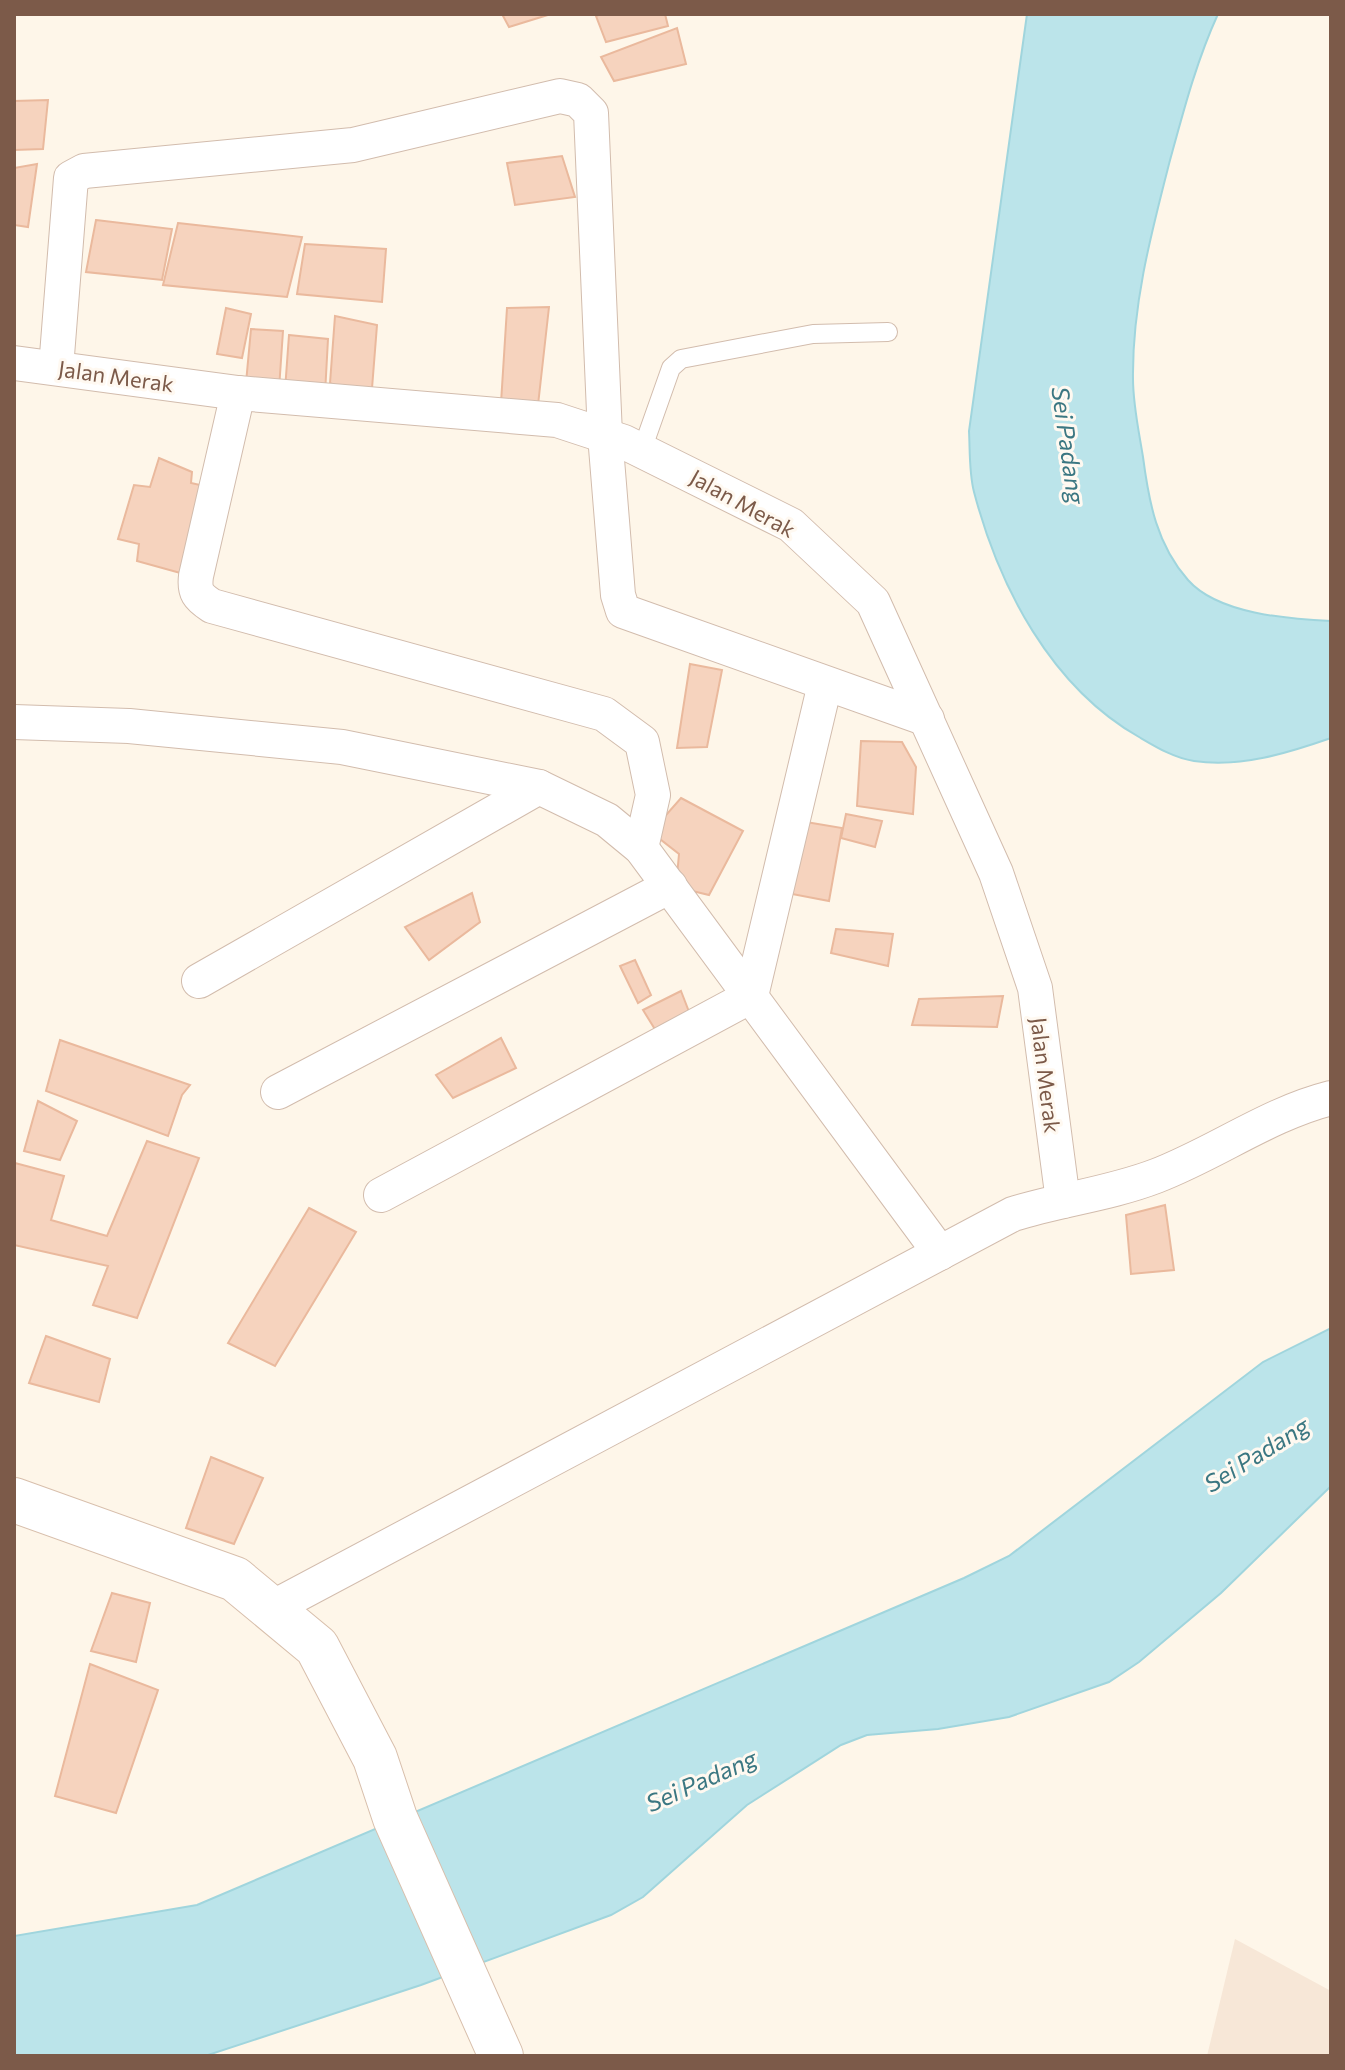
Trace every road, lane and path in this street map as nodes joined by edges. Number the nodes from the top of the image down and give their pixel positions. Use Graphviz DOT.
graph roads {
  1 [pos="888,332"];
  2 [pos="14,363"];
  3 [pos="56,368"];
  4 [pos="238,393"];
  5 [pos="605,435"];
  6 [pos="642,450"];
  7 [pos="825,684"];
  8 [pos="927,719"];
  9 [pos="14,722"];
  10 [pos="539,787"];
  11 [pos="641,848"];
  12 [pos="670,886"];
  13 [pos="199,981"];
  14 [pos="751,996"];
  15 [pos="278,1092"];
  16 [pos="1331,1098"];
  17 [pos="381,1195"];
  18 [pos="1063,1201"];
  19 [pos="940,1253"];
  20 [pos="14,1500"];
  21 [pos="270,1609"];
  22 [pos="501,2056"];
  1 -- 6 [label="lane"];
  2 -- 3 [label="street, Jalan Merak"];
  3 -- 4 [label="street, Jalan Merak"];
  3 -- 5 [label="street"];
  4 -- 5 [label="street, Jalan Merak"];
  4 -- 11 [label="street"];
  5 -- 6 [label="street, Jalan Merak"];
  5 -- 7 [label="street"];
  6 -- 8 [label="street, Jalan Merak"];
  7 -- 8 [label="street"];
  7 -- 14 [label="street"];
  8 -- 18 [label="street, Jalan Merak"];
  9 -- 10 [label="street"];
  10 -- 11 [label="street"];
  10 -- 13 [label="street"];
  11 -- 12 [label="street"];
  12 -- 14 [label="street"];
  12 -- 15 [label="street"];
  14 -- 17 [label="street"];
  14 -- 19 [label="street"];
  16 -- 18 [label="street"];
  18 -- 19 [label="street"];
  19 -- 21 [label="street"];
  20 -- 21 [label="main road"];
  21 -- 22 [label="main road"];
}
